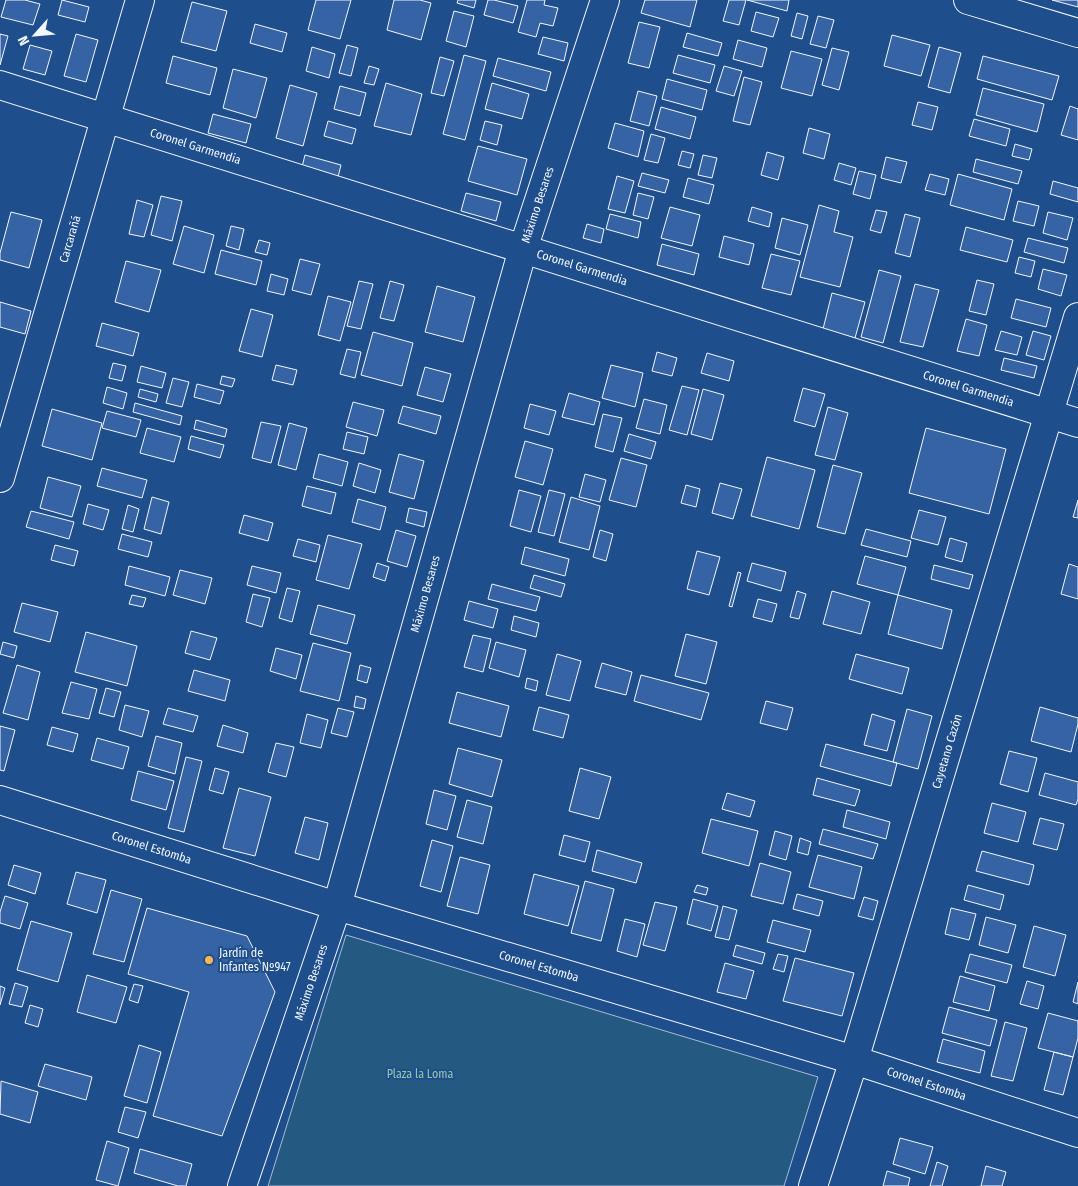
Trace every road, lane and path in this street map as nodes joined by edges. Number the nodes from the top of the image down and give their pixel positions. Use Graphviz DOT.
graph roads {
  1 [pos="140,0"];
  2 [pos="605,0"];
  3 [pos="968,0"];
  4 [pos="1078,33"];
  5 [pos="0,85"];
  6 [pos="106,118"];
  7 [pos="523,249"];
  8 [pos="1078,317"];
  9 [pos="1048,414"];
  10 [pos="1078,423"];
  11 [pos="0,478"];
  12 [pos="0,800"];
  13 [pos="337,906"];
  14 [pos="854,1060"];
  15 [pos="1078,1133"];
  16 [pos="242,1186"];
  17 [pos="813,1186"];
  1 -- 6 [label="street, Carcarañá"];
  2 -- 7 [label="street, Máximo Besares"];
  3 -- 4 [label="street"];
  5 -- 6 [label="street, Coronel Garmendia"];
  6 -- 7 [label="street, Coronel Garmendia"];
  6 -- 11 [label="street, Carcarañá"];
  7 -- 9 [label="street, Coronel Garmendia"];
  7 -- 13 [label="street, Máximo Besares"];
  8 -- 9 [label="street, Cayetano Cazón"];
  9 -- 10 [label="street, Coronel Garmendia"];
  9 -- 14 [label="street, Cayetano Cazón"];
  12 -- 13 [label="street, Coronel Estomba"];
  13 -- 14 [label="street, Coronel Estomba"];
  13 -- 16 [label="street, Máximo Besares"];
  14 -- 15 [label="street, Coronel Estomba"];
  14 -- 17 [label="street, Cayetano Cazón"];
}
